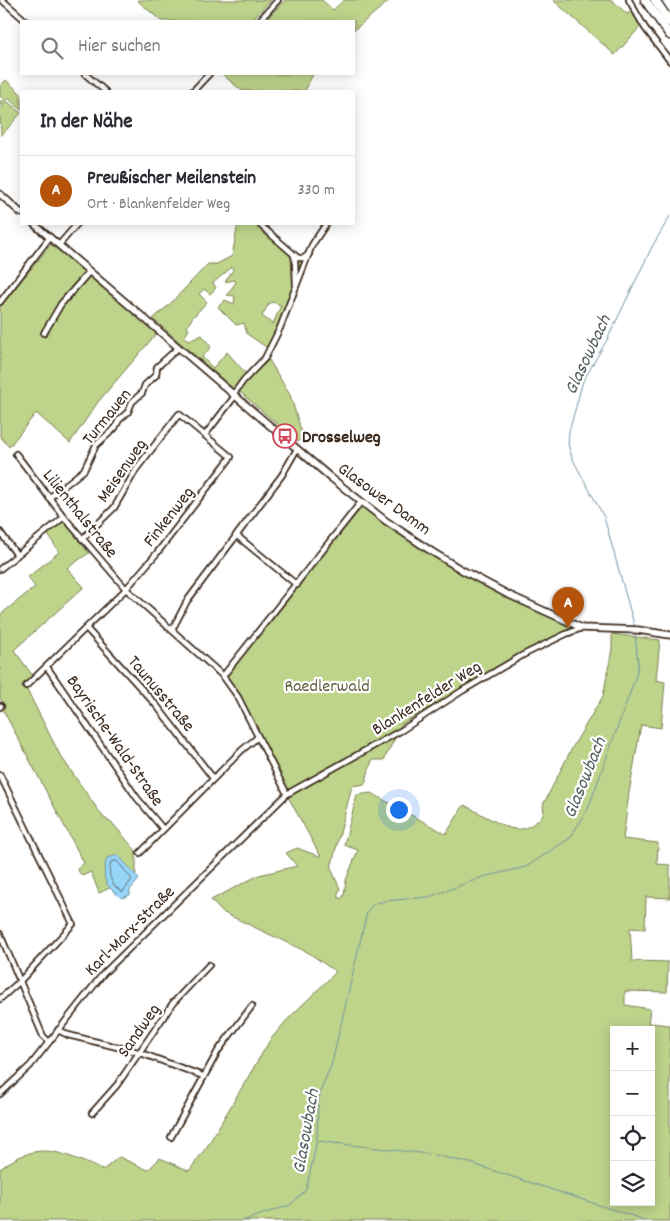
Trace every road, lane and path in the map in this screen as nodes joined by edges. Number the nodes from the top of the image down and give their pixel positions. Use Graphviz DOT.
graph roads {
  1 [pos="2,0"];
  2 [pos="278,0"];
  3 [pos="628,0"];
  4 [pos="645,0"];
  5 [pos="655,0"];
  6 [pos="25,20"];
  7 [pos="260,20"];
  8 [pos="670,22"];
  9 [pos="670,35"];
  10 [pos="670,61"];
  11 [pos="86,75"];
  12 [pos="209,75"];
  13 [pos="104,90"];
  14 [pos="194,90"];
  15 [pos="0,194"];
  16 [pos="20,212"];
  17 [pos="35,225"];
  18 [pos="76,225"];
  19 [pos="259,225"];
  20 [pos="325,225"];
  21 [pos="50,237"];
  22 [pos="59,245"];
  23 [pos="293,254"];
  24 [pos="309,254"];
  25 [pos="89,272"];
  26 [pos="296,288"];
  27 [pos="0,302"];
  28 [pos="44,332"];
  29 [pos="178,348"];
  30 [pos="234,396"];
  31 [pos="205,435"];
  32 [pos="297,449"];
  33 [pos="16,454"];
  34 [pos="49,498"];
  35 [pos="362,502"];
  36 [pos="64,518"];
  37 [pos="0,532"];
  38 [pos="236,535"];
  39 [pos="82,539"];
  40 [pos="17,555"];
  41 [pos="0,569"];
  42 [pos="297,584"];
  43 [pos="126,589"];
  44 [pos="86,628"];
  45 [pos="582,628"];
  46 [pos="172,630"];
  47 [pos="670,635"];
  48 [pos="47,667"];
  49 [pos="223,676"];
  50 [pos="26,686"];
  51 [pos="258,737"];
  52 [pos="0,774"];
  53 [pos="213,778"];
  54 [pos="287,794"];
  55 [pos="163,829"];
  56 [pos="140,853"];
  57 [pos="0,934"];
  58 [pos="209,965"];
  59 [pos="20,981"];
  60 [pos="0,999"];
  61 [pos="252,1006"];
  62 [pos="58,1030"];
  63 [pos="48,1042"];
  64 [pos="138,1052"];
  65 [pos="203,1076"];
  66 [pos="0,1094"];
  67 [pos="92,1113"];
  68 [pos="171,1137"];
  1 -- 6 [label="street"];
  2 -- 7 [label="street"];
  3 -- 10 [label="street"];
  4 -- 9 [label="highway"];
  5 -- 8 [label="highway"];
  11 -- 13 [label="street"];
  12 -- 14 [label="street"];
  15 -- 16 [label="street"];
  17 -- 21 [label="street, Glasower Damm"];
  18 -- 22 [label="street"];
  19 -- 23 [label="street"];
  20 -- 24 [label="street"];
  21 -- 22 [label="street, Glasower Damm"];
  21 -- 27 [label="street"];
  22 -- 25 [label="street, Glasower Damm"];
  23 -- 24 [label="street"];
  23 -- 26 [label="street"];
  24 -- 26 [label="street"];
  25 -- 28 [label="street"];
  25 -- 29 [label="street, Glasower Damm"];
  26 -- 30 [label="street"];
  29 -- 30 [label="street, Glasower Damm"];
  29 -- 34 [label="street, Turmauen"];
  30 -- 31 [label="street"];
  30 -- 32 [label="street, Glasower Damm"];
  31 -- 39 [label="street, Meisenweg"];
  31 -- 43 [label="street, Finkenweg"];
  32 -- 35 [label="street, Glasower Damm"];
  32 -- 38 [label="street"];
  33 -- 34 [label="street, Lilienthalstraße"];
  34 -- 36 [label="street, Lilienthalstraße"];
  35 -- 42 [label="street"];
  35 -- 45 [label="street, Glasower Damm"];
  36 -- 39 [label="street, Lilienthalstraße"];
  36 -- 40 [label="street"];
  37 -- 40 [label="street"];
  38 -- 42 [label="street"];
  38 -- 46 [label="street"];
  39 -- 43 [label="street, Lilienthalstraße"];
  40 -- 41 [label="street"];
  42 -- 49 [label="street"];
  43 -- 44 [label="street, Finkenweg"];
  43 -- 46 [label="street, Lilienthalstraße"];
  44 -- 48 [label="street, Finkenweg"];
  44 -- 53 [label="street, Taunusstraße"];
  45 -- 47 [label="street, Glasower Damm"];
  45 -- 54 [label="street, Blankenfelder Weg"];
  46 -- 49 [label="street, Lilienthalstraße"];
  48 -- 50 [label="street, Finkenweg"];
  48 -- 55 [label="street, Bayrische-Wald-Straße"];
  49 -- 51 [label="street, Lilienthalstraße"];
  51 -- 53 [label="street"];
  51 -- 54 [label="street, Lilienthalstraße"];
  52 -- 59 [label="street"];
  53 -- 55 [label="street"];
  54 -- 62 [label="street, Karl-Marx-Straße"];
  55 -- 56 [label="street"];
  57 -- 59 [label="street"];
  58 -- 64 [label="street, Sandweg"];
  59 -- 60 [label="street"];
  59 -- 63 [label="street"];
  61 -- 65 [label="street"];
  62 -- 63 [label="street, Karl-Marx-Straße"];
  62 -- 64 [label="street"];
  63 -- 66 [label="street, Karl-Marx-Straße"];
  64 -- 65 [label="street"];
  64 -- 67 [label="street, Sandweg"];
  65 -- 68 [label="street"];
}
